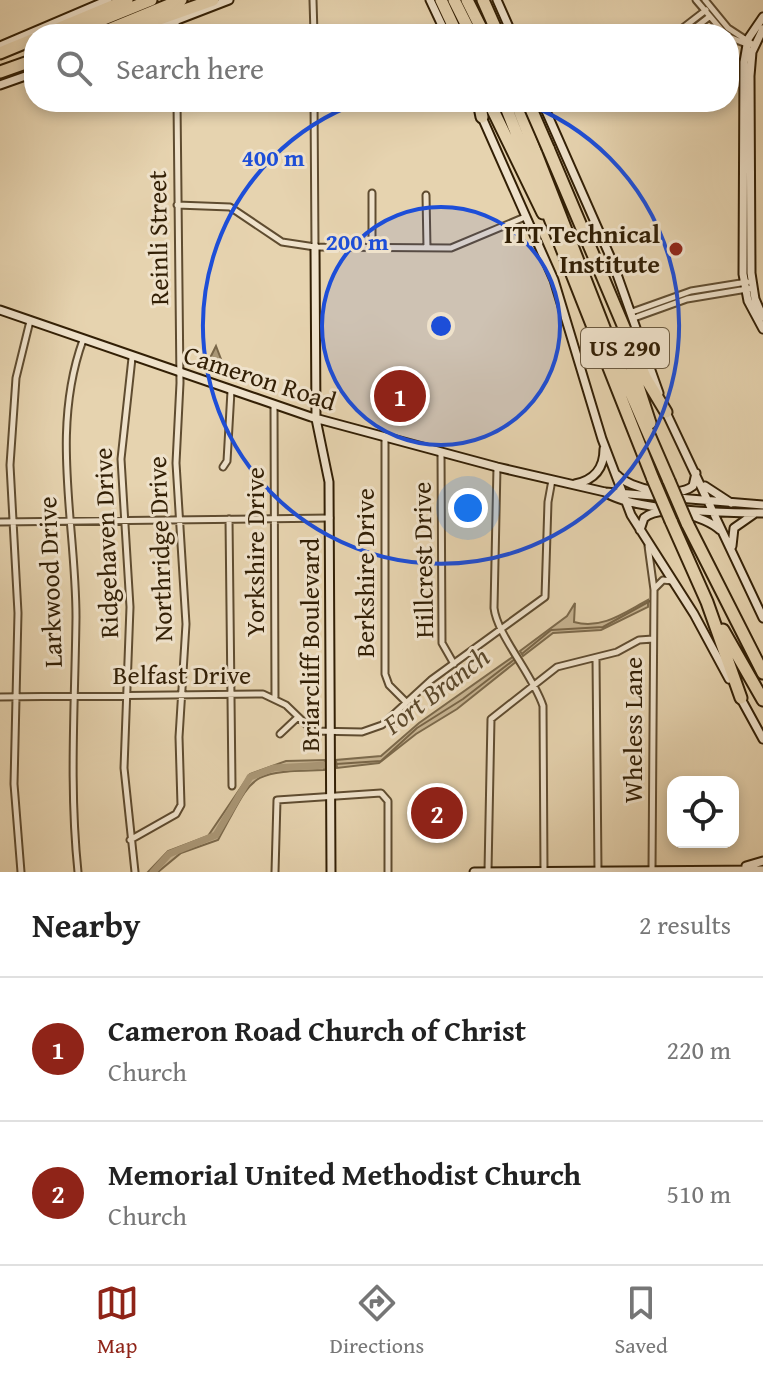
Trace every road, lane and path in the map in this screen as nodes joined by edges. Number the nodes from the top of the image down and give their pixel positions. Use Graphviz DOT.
graph roads {
  1 [pos="108,0"];
  2 [pos="127,0"];
  3 [pos="151,0"];
  4 [pos="181,0"];
  5 [pos="213,0"];
  6 [pos="229,0"];
  7 [pos="313,0"];
  8 [pos="430,0"];
  9 [pos="467,0"];
  10 [pos="483,0"];
  11 [pos="497,0"];
  12 [pos="696,0"];
  13 [pos="705,0"];
  14 [pos="446,1"];
  15 [pos="712,9"];
  16 [pos="706,14"];
  17 [pos="763,17"];
  18 [pos="176,22"];
  19 [pos="52,24"];
  20 [pos="69,24"];
  21 [pos="92,24"];
  22 [pos="122,24"];
  23 [pos="145,24"];
  24 [pos="170,24"];
  25 [pos="314,24"];
  26 [pos="441,24"];
  27 [pos="456,24"];
  28 [pos="463,24"];
  29 [pos="479,24"];
  30 [pos="494,24"];
  31 [pos="508,24"];
  32 [pos="690,24"];
  33 [pos="696,24"];
  34 [pos="716,24"];
  35 [pos="725,24"];
  36 [pos="763,29"];
  37 [pos="24,36"];
  38 [pos="739,36"];
  39 [pos="739,40"];
  40 [pos="24,43"];
  41 [pos="749,43"];
  42 [pos="0,46"];
  43 [pos="24,51"];
  44 [pos="0,53"];
  45 [pos="0,60"];
  46 [pos="24,64"];
  47 [pos="0,72"];
  48 [pos="24,77"];
  49 [pos="0,85"];
  50 [pos="177,112"];
  51 [pos="314,112"];
  52 [pos="480,112"];
  53 [pos="494,112"];
  54 [pos="508,112"];
  55 [pos="521,112"];
  56 [pos="532,112"];
  57 [pos="546,112"];
  58 [pos="482,117"];
  59 [pos="544,153"];
  60 [pos="372,193"];
  61 [pos="426,195"];
  62 [pos="177,205"];
  63 [pos="527,216"];
  64 [pos="585,234"];
  65 [pos="315,247"];
  66 [pos="372,248"];
  67 [pos="427,248"];
  68 [pos="749,285"];
  69 [pos="578,291"];
  70 [pos="0,310"];
  71 [pos="633,315"];
  72 [pos="763,317"];
  73 [pos="30,321"];
  74 [pos="763,329"];
  75 [pos="83,340"];
  76 [pos="132,358"];
  77 [pos="179,374"];
  78 [pos="231,391"];
  79 [pos="274,406"];
  80 [pos="666,412"];
  81 [pos="316,419"];
  82 [pos="385,436"];
  83 [pos="602,439"];
  84 [pos="441,452"];
  85 [pos="661,462"];
  86 [pos="223,467"];
  87 [pos="497,467"];
  88 [pos="615,473"];
  89 [pos="696,473"];
  90 [pos="552,480"];
  91 [pos="701,482"];
  92 [pos="571,485"];
  93 [pos="621,490"];
  94 [pos="608,494"];
  95 [pos="625,500"];
  96 [pos="711,502"];
  97 [pos="737,505"];
  98 [pos="763,505"];
  99 [pos="715,512"];
  100 [pos="759,513"];
  101 [pos="631,515"];
  102 [pos="274,518"];
  103 [pos="330,518"];
  104 [pos="229,519"];
  105 [pos="67,521"];
  106 [pos="179,521"];
  107 [pos="0,522"];
  108 [pos="11,522"];
  109 [pos="124,522"];
  110 [pos="640,533"];
  111 [pos="725,534"];
  112 [pos="648,546"];
  113 [pos="732,550"];
  114 [pos="673,582"];
  115 [pos="654,590"];
  116 [pos="707,602"];
  117 [pos="763,618"];
  118 [pos="501,628"];
  119 [pos="653,639"];
  120 [pos="596,658"];
  121 [pos="454,664"];
  122 [pos="763,673"];
  123 [pos="535,683"];
  124 [pos="126,694"];
  125 [pos="230,694"];
  126 [pos="180,695"];
  127 [pos="15,696"];
  128 [pos="72,696"];
  129 [pos="0,697"];
  130 [pos="275,697"];
  131 [pos="741,698"];
  132 [pos="763,700"];
  133 [pos="406,702"];
  134 [pos="297,718"];
  135 [pos="330,732"];
  136 [pos="280,734"];
  137 [pos="763,739"];
  138 [pos="232,786"];
  139 [pos="331,795"];
  140 [pos="130,840"];
  141 [pos="763,861"];
  142 [pos="742,868"];
  143 [pos="652,870"];
  144 [pos="763,870"];
  145 [pos="544,871"];
  146 [pos="598,871"];
  147 [pos="707,871"];
  148 [pos="21,872"];
  149 [pos="78,872"];
  150 [pos="135,872"];
  151 [pos="275,872"];
  152 [pos="331,872"];
  153 [pos="388,872"];
  154 [pos="474,872"];
  155 [pos="488,872"];
  1 -- 19 [label="main road"];
  2 -- 20 [label="highway"];
  3 -- 21 [label="highway"];
  4 -- 22 [label="highway"];
  5 -- 23 [label="highway"];
  6 -- 18 [label="main road"];
  7 -- 25 [label="street"];
  8 -- 26 [label="main road"];
  9 -- 29 [label="highway"];
  10 -- 30 [label="highway"];
  11 -- 31 [label="main road"];
  12 -- 16 [label="street"];
  13 -- 15 [label="street"];
  14 -- 27 [label="highway"];
  14 -- 28 [label="highway"];
  15 -- 16 [label="street"];
  15 -- 35 [label="street"];
  16 -- 32 [label="street"];
  16 -- 33 [label="street"];
  16 -- 34 [label="street"];
  17 -- 41 [label="main road"];
  18 -- 24 [label="main road"];
  36 -- 41 [label="main road"];
  37 -- 42 [label="main road"];
  38 -- 41 [label="street"];
  39 -- 41 [label="street"];
  40 -- 44 [label="highway"];
  41 -- 68 [label="main road"];
  43 -- 45 [label="highway"];
  46 -- 47 [label="highway"];
  48 -- 49 [label="main road"];
  50 -- 62 [label="street, Reinli Street"];
  51 -- 65 [label="street"];
  52 -- 58 [label="highway"];
  53 -- 69 [label="highway, US 290"];
  54 -- 69 [label="highway"];
  55 -- 59 [label="highway"];
  56 -- 59 [label="highway, US 290, bridge"];
  57 -- 71 [label="main road"];
  58 -- 63 [label="main road"];
  59 -- 64 [label="highway, US 290"];
  59 -- 85 [label="highway"];
  60 -- 66 [label="street"];
  61 -- 67 [label="street"];
  62 -- 65 [label="street"];
  62 -- 77 [label="street, Reinli Street"];
  63 -- 67 [label="street"];
  63 -- 83 [label="main road"];
  64 -- 80 [label="highway"];
  64 -- 85 [label="highway, US 290"];
  65 -- 66 [label="street"];
  65 -- 81 [label="main road, Briarcliff Boulevard"];
  66 -- 67 [label="street"];
  68 -- 71 [label="street"];
  68 -- 72 [label="main road"];
  68 -- 74 [label="main road"];
  69 -- 116 [label="highway, US 290, bridge"];
  70 -- 73 [label="main road, Cameron Road"];
  71 -- 80 [label="main road"];
  73 -- 75 [label="main road, Cameron Road"];
  73 -- 108 [label="street"];
  75 -- 76 [label="main road, Cameron Road"];
  75 -- 105 [label="street, Larkwood Drive"];
  76 -- 77 [label="main road, Cameron Road"];
  76 -- 109 [label="street, Ridgehaven Drive"];
  77 -- 78 [label="main road, Cameron Road"];
  77 -- 106 [label="street, Northridge Drive"];
  78 -- 79 [label="main road, Cameron Road"];
  78 -- 86 [label="street"];
  79 -- 81 [label="main road, Cameron Road"];
  79 -- 102 [label="street, Yorkshire Drive"];
  80 -- 89 [label="main road"];
  81 -- 82 [label="main road, Cameron Road"];
  81 -- 103 [label="main road, Briarcliff Boulevard"];
  82 -- 84 [label="main road, Cameron Road"];
  82 -- 133 [label="street, Berkshire Drive"];
  83 -- 88 [label="main road"];
  83 -- 92 [label="main road"];
  84 -- 87 [label="main road, Cameron Road"];
  84 -- 121 [label="street, Hillcrest Drive"];
  85 -- 122 [label="highway, US 290, bridge"];
  87 -- 90 [label="main road, Cameron Road"];
  87 -- 118 [label="street"];
  88 -- 89 [label="main road"];
  88 -- 93 [label="main road"];
  89 -- 91 [label="main road"];
  90 -- 92 [label="main road, Cameron Road"];
  90 -- 118 [label="street, Belfast Drive"];
  91 -- 96 [label="main road"];
  91 -- 97 [label="main road"];
  92 -- 94 [label="main road, Cameron Road"];
  93 -- 94 [label="main road, Cameron Road"];
  93 -- 95 [label="main road"];
  93 -- 96 [label="main road, Cameron Road"];
  94 -- 95 [label="main road, Cameron Road"];
  94 -- 101 [label="main road"];
  95 -- 99 [label="main road, Cameron Road"];
  95 -- 101 [label="main road"];
  96 -- 97 [label="main road, Cameron Road"];
  96 -- 99 [label="main road"];
  97 -- 98 [label="main road, Cameron Road"];
  99 -- 100 [label="main road, Cameron Road"];
  99 -- 111 [label="main road"];
  100 -- 113 [label="main road"];
  101 -- 110 [label="main road"];
  102 -- 103 [label="street"];
  102 -- 104 [label="street"];
  102 -- 130 [label="street, Yorkshire Drive"];
  103 -- 135 [label="main road, Briarcliff Boulevard"];
  104 -- 106 [label="street"];
  104 -- 125 [label="street"];
  105 -- 108 [label="street"];
  105 -- 109 [label="street"];
  105 -- 128 [label="street, Larkwood Drive"];
  106 -- 109 [label="street"];
  106 -- 126 [label="street, Northridge Drive"];
  107 -- 108 [label="street"];
  108 -- 127 [label="street"];
  109 -- 124 [label="street, Ridgehaven Drive"];
  110 -- 111 [label="main road"];
  110 -- 112 [label="main road"];
  111 -- 113 [label="main road"];
  112 -- 114 [label="main road"];
  112 -- 115 [label="street, Wheless Lane"];
  113 -- 117 [label="main road"];
  114 -- 115 [label="street"];
  114 -- 131 [label="main road"];
  115 -- 119 [label="street, Wheless Lane"];
  116 -- 131 [label="highway"];
  116 -- 132 [label="highway, US 290"];
  118 -- 121 [label="street, Belfast Drive"];
  118 -- 123 [label="street"];
  119 -- 120 [label="street"];
  119 -- 143 [label="street, Wheless Lane"];
  120 -- 123 [label="street"];
  120 -- 146 [label="street"];
  121 -- 133 [label="street, Belfast Drive"];
  123 -- 145 [label="street"];
  123 -- 155 [label="street"];
  124 -- 126 [label="street, Belfast Drive"];
  124 -- 128 [label="street, Belfast Drive"];
  124 -- 140 [label="street, Ridgehaven Drive"];
  125 -- 126 [label="street, Belfast Drive"];
  125 -- 130 [label="street, Belfast Drive"];
  125 -- 138 [label="street"];
  126 -- 140 [label="street, Northridge Drive"];
  127 -- 128 [label="street, Belfast Drive"];
  127 -- 129 [label="street, Belfast Drive"];
  127 -- 148 [label="street"];
  128 -- 149 [label="street, Larkwood Drive"];
  130 -- 134 [label="street, Belfast Drive"];
  131 -- 137 [label="main road"];
  133 -- 135 [label="street, Belfast Drive"];
  134 -- 135 [label="street, Belfast Drive"];
  134 -- 136 [label="street"];
  135 -- 139 [label="main road, Briarcliff Boulevard"];
  139 -- 151 [label="street"];
  139 -- 152 [label="main road, Briarcliff Boulevard"];
  139 -- 153 [label="street"];
  140 -- 150 [label="street, Ridgehaven Drive"];
  141 -- 142 [label="main road"];
  142 -- 144 [label="main road"];
  142 -- 147 [label="main road"];
  143 -- 146 [label="main road"];
  143 -- 147 [label="main road"];
  145 -- 146 [label="main road"];
  145 -- 155 [label="main road"];
  154 -- 155 [label="main road"];
}
